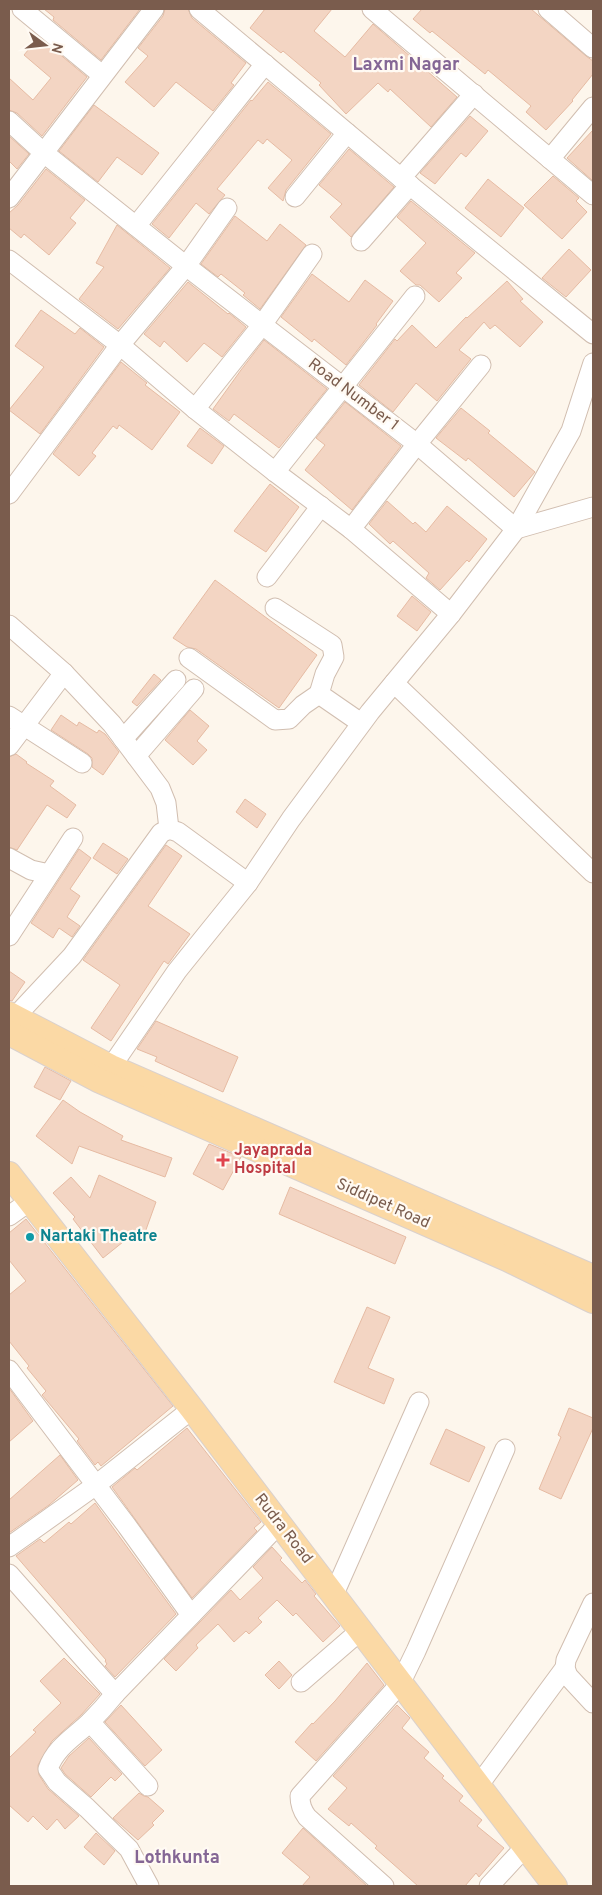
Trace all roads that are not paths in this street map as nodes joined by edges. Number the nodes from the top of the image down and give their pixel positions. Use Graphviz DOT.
graph roads {
  1 [pos="22,9"];
  2 [pos="154,9"];
  3 [pos="198,9"];
  4 [pos="372,9"];
  5 [pos="548,9"];
  6 [pos="593,48"];
  7 [pos="265,64"];
  8 [pos="102,75"];
  9 [pos="474,94"];
  10 [pos="593,107"];
  11 [pos="9,121"];
  12 [pos="347,134"];
  13 [pos="44,152"];
  14 [pos="550,160"];
  15 [pos="15,175"];
  16 [pos="406,182"];
  17 [pos="593,195"];
  18 [pos="295,197"];
  19 [pos="9,198"];
  20 [pos="227,208"];
  21 [pos="136,226"];
  22 [pos="361,241"];
  23 [pos="312,254"];
  24 [pos="9,260"];
  25 [pos="186,266"];
  26 [pos="414,296"];
  27 [pos="262,325"];
  28 [pos="593,334"];
  29 [pos="120,345"];
  30 [pos="593,363"];
  31 [pos="481,365"];
  32 [pos="342,386"];
  33 [pos="195,409"];
  34 [pos="417,444"];
  35 [pos="275,472"];
  36 [pos="9,494"];
  37 [pos="320,506"];
  38 [pos="593,507"];
  39 [pos="351,529"];
  40 [pos="516,529"];
  41 [pos="267,577"];
  42 [pos="275,608"];
  43 [pos="451,614"];
  44 [pos="9,625"];
  45 [pos="189,658"];
  46 [pos="64,673"];
  47 [pos="176,680"];
  48 [pos="394,683"];
  49 [pos="194,689"];
  50 [pos="319,694"];
  51 [pos="17,721"];
  52 [pos="361,723"];
  53 [pos="123,739"];
  54 [pos="9,746"];
  55 [pos="136,756"];
  56 [pos="82,763"];
  57 [pos="169,829"];
  58 [pos="73,838"];
  59 [pos="9,858"];
  60 [pos="593,873"];
  61 [pos="49,874"];
  62 [pos="248,883"];
  63 [pos="9,936"];
  64 [pos="11,1021"];
  65 [pos="111,1067"];
  66 [pos="9,1174"];
  67 [pos="30,1201"];
  68 [pos="9,1216"];
  69 [pos="593,1277"];
  70 [pos="593,1301"];
  71 [pos="9,1370"];
  72 [pos="419,1402"];
  73 [pos="192,1409"];
  74 [pos="505,1449"];
  75 [pos="96,1485"];
  76 [pos="279,1524"];
  77 [pos="9,1547"];
  78 [pos="9,1574"];
  79 [pos="334,1594"];
  80 [pos="593,1603"];
  81 [pos="191,1615"];
  82 [pos="361,1630"];
  83 [pos="565,1668"];
  84 [pos="301,1682"];
  85 [pos="400,1684"];
  86 [pos="115,1694"];
  87 [pos="593,1703"];
  88 [pos="90,1722"];
  89 [pos="148,1786"];
  90 [pos="478,1786"];
  91 [pos="525,1847"];
  92 [pos="149,1886"];
  93 [pos="384,1886"];
  94 [pos="489,1886"];
  95 [pos="555,1886"];
  1 -- 8 [label="street"];
  2 -- 8 [label="street"];
  3 -- 7 [label="street"];
  4 -- 9 [label="street"];
  5 -- 6 [label="street"];
  7 -- 12 [label="street"];
  7 -- 21 [label="street"];
  8 -- 13 [label="street"];
  9 -- 14 [label="street"];
  9 -- 16 [label="street"];
  10 -- 14 [label="street"];
  11 -- 13 [label="street, Road Number 1"];
  12 -- 16 [label="street"];
  12 -- 18 [label="street"];
  13 -- 15 [label="street"];
  13 -- 21 [label="street, Road Number 1"];
  14 -- 17 [label="street"];
  15 -- 19 [label="street"];
  16 -- 22 [label="street"];
  16 -- 28 [label="street"];
  20 -- 25 [label="street"];
  21 -- 25 [label="street, Road Number 1"];
  23 -- 27 [label="street"];
  24 -- 29 [label="street"];
  25 -- 27 [label="street, Road Number 1"];
  25 -- 29 [label="street"];
  26 -- 32 [label="street"];
  27 -- 32 [label="street, Road Number 1"];
  27 -- 33 [label="street"];
  29 -- 33 [label="street"];
  29 -- 36 [label="street"];
  30 -- 40 [label="street"];
  31 -- 34 [label="street"];
  32 -- 34 [label="street, Road Number 1"];
  32 -- 35 [label="street"];
  33 -- 35 [label="street"];
  34 -- 39 [label="street"];
  34 -- 40 [label="street, Road Number 1"];
  35 -- 37 [label="street"];
  37 -- 39 [label="street"];
  37 -- 41 [label="street"];
  38 -- 40 [label="street"];
  39 -- 43 [label="street"];
  40 -- 43 [label="street"];
  42 -- 50 [label="street"];
  43 -- 48 [label="street"];
  44 -- 46 [label="street"];
  45 -- 50 [label="street"];
  46 -- 51 [label="street"];
  46 -- 53 [label="street"];
  47 -- 53 [label="street"];
  48 -- 52 [label="street"];
  48 -- 60 [label="street"];
  49 -- 55 [label="street"];
  50 -- 52 [label="street"];
  51 -- 54 [label="street"];
  51 -- 56 [label="street"];
  52 -- 62 [label="street"];
  53 -- 55 [label="street"];
  55 -- 57 [label="street"];
  57 -- 62 [label="street"];
  57 -- 64 [label="street"];
  58 -- 61 [label="street"];
  59 -- 61 [label="street"];
  61 -- 63 [label="street"];
  62 -- 65 [label="street"];
  64 -- 65 [label="main road, Siddipet Road"];
  64 -- 70 [label="main road, Siddipet Road"];
  65 -- 69 [label="main road, Siddipet Road"];
  66 -- 67 [label="main road, Rudra Road"];
  67 -- 68 [label="street"];
  67 -- 73 [label="main road, Rudra Road"];
  71 -- 75 [label="street"];
  72 -- 79 [label="street"];
  73 -- 75 [label="street"];
  73 -- 76 [label="main road, Rudra Road"];
  74 -- 85 [label="street"];
  75 -- 77 [label="street"];
  75 -- 81 [label="street"];
  76 -- 79 [label="main road, Rudra Road"];
  76 -- 81 [label="street"];
  78 -- 86 [label="street"];
  79 -- 82 [label="main road, Rudra Road"];
  80 -- 83 [label="street"];
  81 -- 86 [label="street"];
  82 -- 84 [label="street"];
  82 -- 85 [label="main road, Rudra Road"];
  83 -- 87 [label="street"];
  83 -- 90 [label="street"];
  85 -- 90 [label="main road, Rudra Road"];
  85 -- 93 [label="street"];
  86 -- 88 [label="street"];
  88 -- 89 [label="street"];
  88 -- 92 [label="street"];
  90 -- 91 [label="main road, Rudra Road"];
  91 -- 94 [label="street"];
  91 -- 95 [label="main road, Rudra Road"];
}
